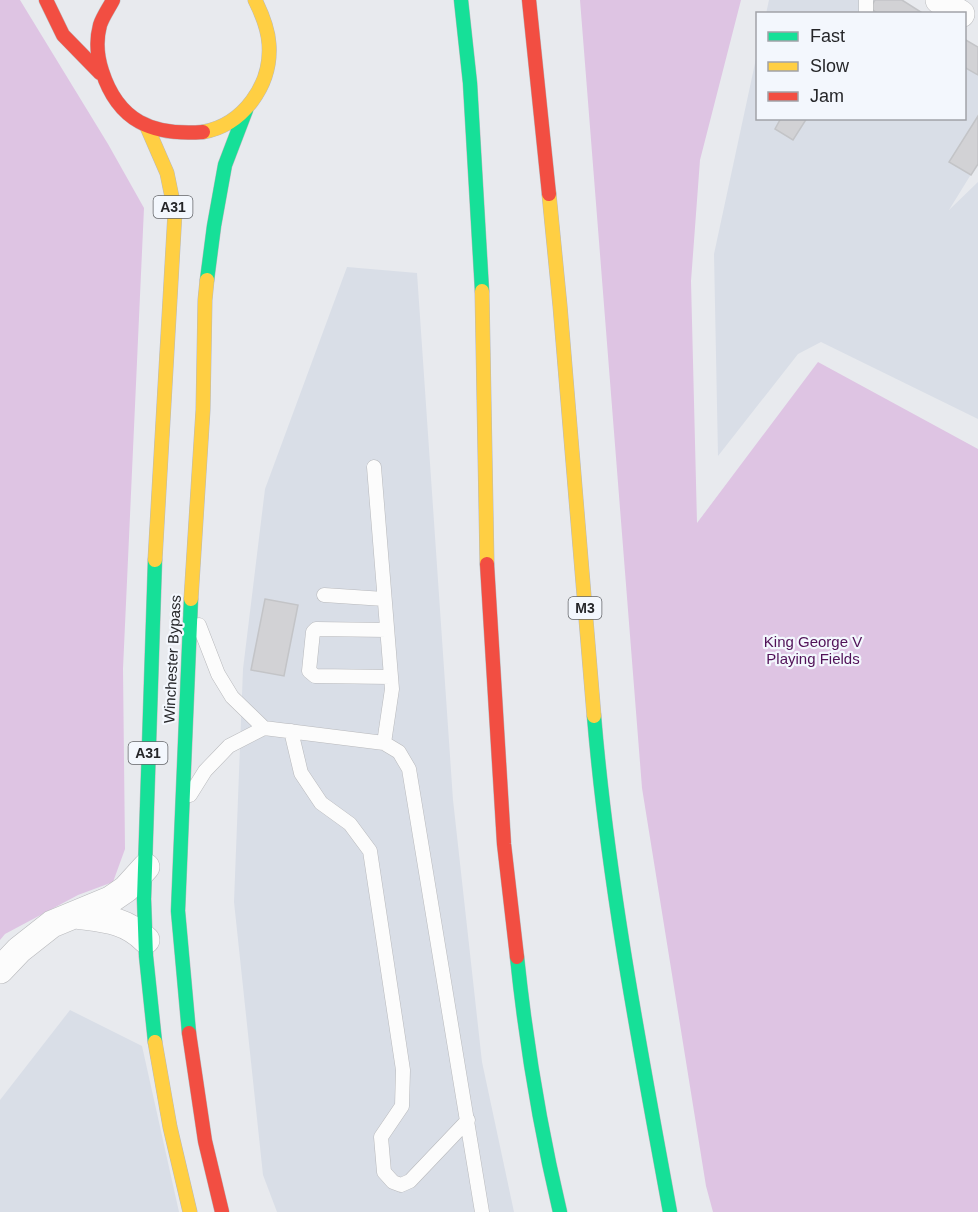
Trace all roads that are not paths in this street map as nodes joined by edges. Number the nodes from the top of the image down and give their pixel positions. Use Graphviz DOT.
graph roads {
  1 [pos="46,0"];
  2 [pos="113,0"];
  3 [pos="255,0"];
  4 [pos="461,0"];
  5 [pos="529,0"];
  6 [pos="939,0"];
  7 [pos="958,12"];
  8 [pos="100,73"];
  9 [pos="246,110"];
  10 [pos="147,128"];
  11 [pos="374,467"];
  12 [pos="324,595"];
  13 [pos="384,599"];
  14 [pos="191,604"];
  15 [pos="387,630"];
  16 [pos="391,677"];
  17 [pos="264,728"];
  18 [pos="291,731"];
  19 [pos="384,743"];
  20 [pos="182,806"];
  21 [pos="146,867"];
  22 [pos="74,914"];
  23 [pos="146,940"];
  24 [pos="0,970"];
  25 [pos="468,1120"];
  26 [pos="190,1212"];
  27 [pos="222,1212"];
  28 [pos="482,1212"];
  29 [pos="560,1212"];
  30 [pos="670,1212"];
  1 -- 8 [label="highway"];
  2 -- 8 [label="highway"];
  3 -- 9 [label="highway"];
  4 -- 29 [label="highway"];
  5 -- 30 [label="highway, M3"];
  6 -- 7 [label="street"];
  8 -- 10 [label="highway"];
  9 -- 10 [label="highway"];
  9 -- 14 [label="highway, Winchester Bypass / A31"];
  10 -- 21 [label="highway, Winchester Bypass / A31"];
  11 -- 13 [label="lane"];
  12 -- 13 [label="lane"];
  13 -- 15 [label="lane"];
  14 -- 17 [label="lane"];
  14 -- 20 [label="highway, Winchester Bypass / A31"];
  15 -- 16 [label="lane"];
  15 -- 16 [label="lane"];
  16 -- 19 [label="lane"];
  17 -- 18 [label="lane"];
  17 -- 20 [label="lane"];
  18 -- 19 [label="lane"];
  18 -- 25 [label="lane"];
  19 -- 25 [label="lane"];
  20 -- 27 [label="highway, Winchester Bypass / A31"];
  21 -- 22 [label="street"];
  21 -- 23 [label="highway, Winchester Bypass / A31"];
  22 -- 23 [label="street"];
  22 -- 24 [label="street"];
  23 -- 26 [label="highway, Winchester Bypass / A31"];
  25 -- 28 [label="lane"];
}
